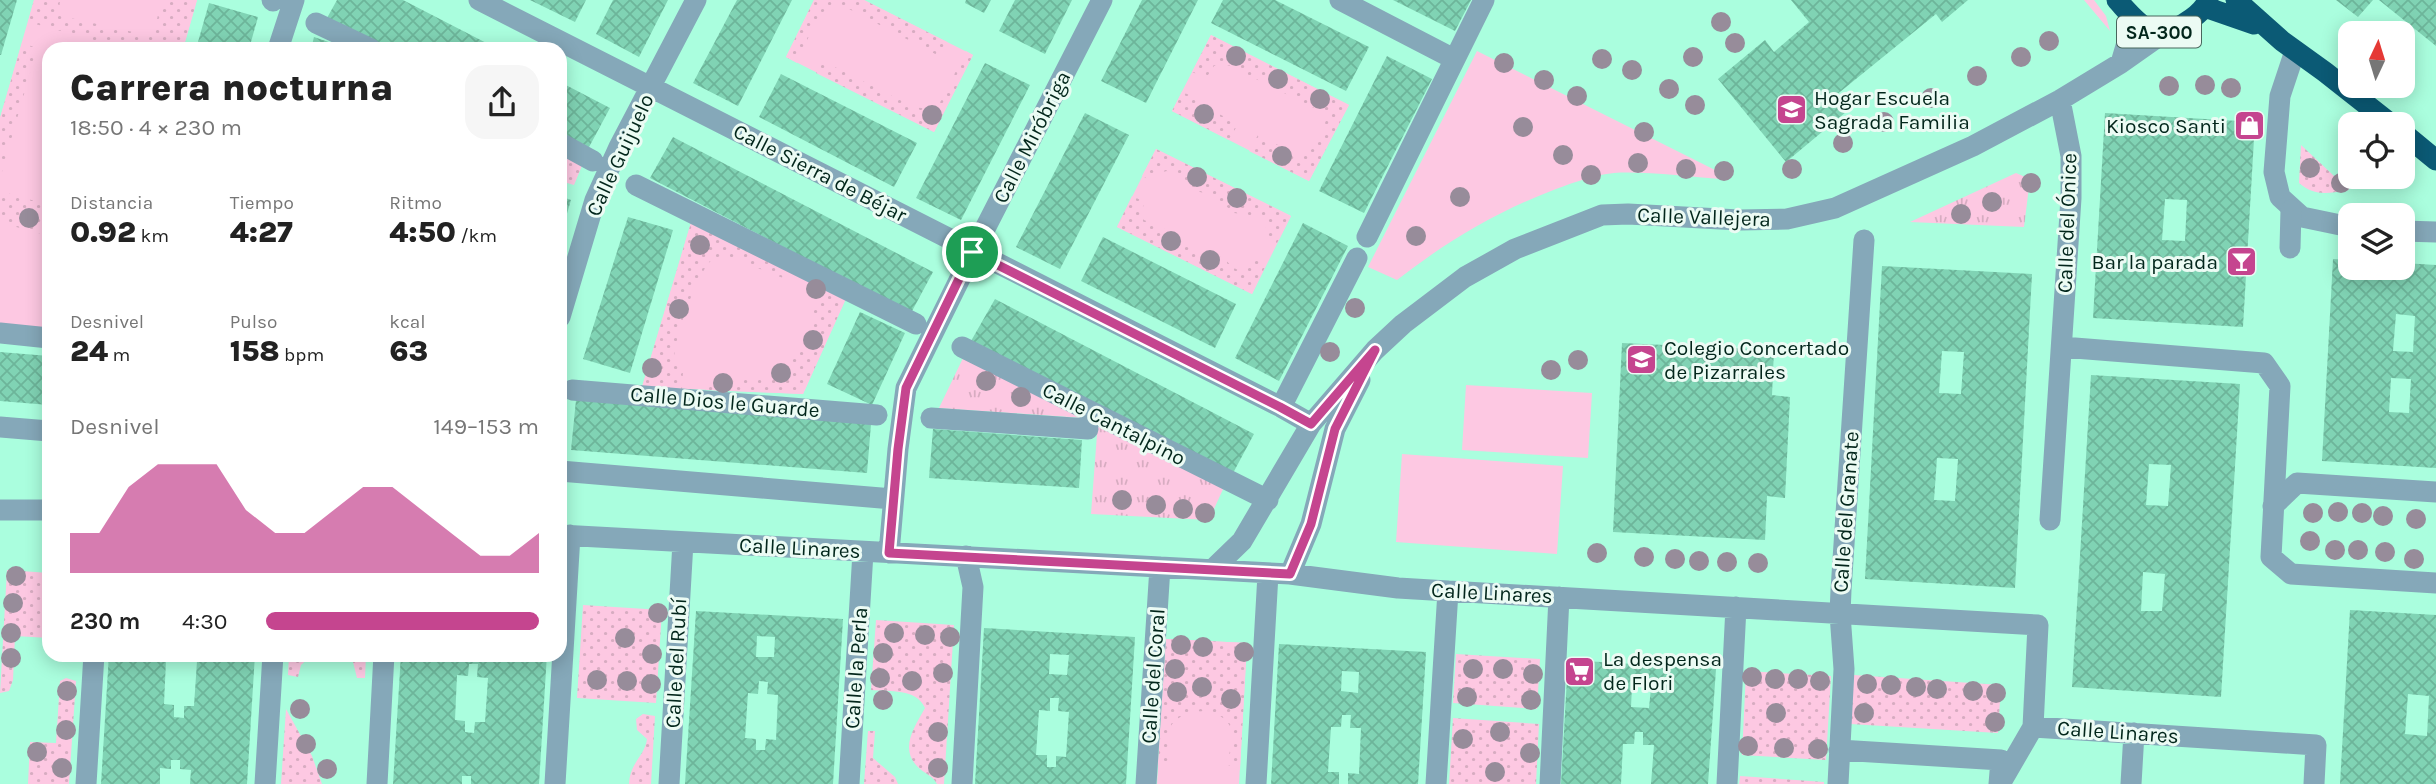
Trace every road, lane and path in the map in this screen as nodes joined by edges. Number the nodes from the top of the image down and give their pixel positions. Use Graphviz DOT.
graph roads {
  1 [pos="294,0"];
  2 [pos="479,0"];
  3 [pos="696,0"];
  4 [pos="1102,0"];
  5 [pos="1340,0"];
  6 [pos="1484,0"];
  7 [pos="2117,0"];
  8 [pos="2236,0"];
  9 [pos="2207,4"];
  10 [pos="2134,19"];
  11 [pos="316,23"];
  12 [pos="2269,30"];
  13 [pos="2165,32"];
  14 [pos="280,42"];
  15 [pos="356,42"];
  16 [pos="562,42"];
  17 [pos="567,45"];
  18 [pos="2295,51"];
  19 [pos="1454,60"];
  20 [pos="2121,63"];
  21 [pos="651,87"];
  22 [pos="2060,100"];
  23 [pos="2375,112"];
  24 [pos="2415,143"];
  25 [pos="567,147"];
  26 [pos="2436,160"];
  27 [pos="593,161"];
  28 [pos="636,185"];
  29 [pos="2291,210"];
  30 [pos="2338,224"];
  31 [pos="2415,231"];
  32 [pos="2436,232"];
  33 [pos="1367,237"];
  34 [pos="1864,240"];
  35 [pos="2290,248"];
  36 [pos="972,252"];
  37 [pos="1357,258"];
  38 [pos="567,294"];
  39 [pos="916,324"];
  40 [pos="0,333"];
  41 [pos="42,337"];
  42 [pos="962,347"];
  43 [pos="2062,347"];
  44 [pos="1375,350"];
  45 [pos="572,390"];
  46 [pos="1280,407"];
  47 [pos="877,415"];
  48 [pos="931,418"];
  49 [pos="1311,424"];
  50 [pos="0,427"];
  51 [pos="1088,429"];
  52 [pos="42,430"];
  53 [pos="2276,444"];
  54 [pos="567,472"];
  55 [pos="2297,484"];
  56 [pos="2436,492"];
  57 [pos="893,499"];
  58 [pos="1268,500"];
  59 [pos="2273,506"];
  60 [pos="0,510"];
  61 [pos="42,510"];
  62 [pos="2050,520"];
  63 [pos="567,535"];
  64 [pos="682,542"];
  65 [pos="863,552"];
  66 [pos="889,553"];
  67 [pos="966,556"];
  68 [pos="1160,567"];
  69 [pos="1212,570"];
  70 [pos="1268,573"];
  71 [pos="1290,574"];
  72 [pos="2436,583"];
  73 [pos="1448,591"];
  74 [pos="1559,597"];
  75 [pos="1736,607"];
  76 [pos="1840,614"];
  77 [pos="94,662"];
  78 [pos="273,662"];
  79 [pos="384,662"];
  80 [pos="560,662"];
  81 [pos="2033,727"];
  82 [pos="2134,733"];
  83 [pos="1839,750"];
  84 [pos="86,784"];
  85 [pos="265,784"];
  86 [pos="377,784"];
  87 [pos="555,784"];
  88 [pos="669,784"];
  89 [pos="849,784"];
  90 [pos="961,784"];
  91 [pos="1146,784"];
  92 [pos="1256,784"];
  93 [pos="1436,784"];
  94 [pos="1550,784"];
  95 [pos="1727,784"];
  96 [pos="1838,784"];
  97 [pos="1999,784"];
  98 [pos="2131,784"];
  99 [pos="2314,784"];
  1 -- 14 [label="street"];
  2 -- 16 [label="street, Calle Sierra de Béjar"];
  3 -- 21 [label="street, Calle Guijuelo"];
  4 -- 36 [label="street, Calle Miróbriga"];
  5 -- 19 [label="street"];
  6 -- 19 [label="street"];
  7 -- 10 [label="highway, SA-300"];
  8 -- 12 [label="highway, SA-300"];
  9 -- 12 [label="highway, SA-300"];
  9 -- 13 [label="highway, SA-300"];
  10 -- 13 [label="highway, SA-300"];
  10 -- 20 [label="street"];
  11 -- 15 [label="street"];
  12 -- 18 [label="highway, SA-300"];
  13 -- 20 [label="street, Calle Vallejera"];
  17 -- 21 [label="street, Calle Sierra de Béjar"];
  18 -- 23 [label="highway, SA-300"];
  18 -- 29 [label="street"];
  19 -- 33 [label="street"];
  20 -- 22 [label="street, Calle Vallejera"];
  21 -- 36 [label="street, Calle Sierra de Béjar"];
  21 -- 38 [label="street, Calle Guijuelo"];
  22 -- 43 [label="street, Calle del Ónice"];
  22 -- 44 [label="street, Calle Vallejera"];
  24 -- 26 [label="highway"];
  25 -- 27 [label="street"];
  28 -- 39 [label="street"];
  29 -- 30 [label="street"];
  29 -- 35 [label="street"];
  31 -- 32 [label="street"];
  34 -- 76 [label="street, Calle del Granate"];
  36 -- 46 [label="street, Calle Sierra de Béjar"];
  36 -- 57 [label="street, Calle Miróbriga"];
  37 -- 46 [label="street"];
  40 -- 41 [label="street"];
  42 -- 58 [label="street, Calle Cantalpino"];
  43 -- 53 [label="street"];
  43 -- 62 [label="street, Calle del Ónice"];
  44 -- 49 [label="street, Calle Vallejera"];
  44 -- 71 [label="street, Calle Vallejera"];
  45 -- 47 [label="street, Calle Dios le Guarde"];
  46 -- 49 [label="street, Calle Sierra de Béjar"];
  48 -- 51 [label="street"];
  49 -- 58 [label="street, Calle Vallejera"];
  50 -- 52 [label="street"];
  53 -- 55 [label="street"];
  53 -- 59 [label="street"];
  54 -- 57 [label="street"];
  55 -- 56 [label="street"];
  55 -- 59 [label="street"];
  57 -- 66 [label="street, Calle Miróbriga"];
  58 -- 69 [label="street, Calle Vallejera"];
  59 -- 72 [label="street"];
  60 -- 61 [label="street"];
  63 -- 64 [label="street, Calle Linares"];
  64 -- 65 [label="street, Calle Linares"];
  64 -- 88 [label="street, Calle del Rubí"];
  65 -- 66 [label="street, Calle Linares"];
  65 -- 89 [label="street, Calle la Perla"];
  66 -- 67 [label="street, Calle Linares"];
  67 -- 68 [label="street, Calle Linares"];
  67 -- 90 [label="street"];
  68 -- 69 [label="street, Calle Linares"];
  68 -- 91 [label="street, Calle del Coral"];
  69 -- 70 [label="street, Calle Linares"];
  70 -- 71 [label="street, Calle Linares"];
  70 -- 92 [label="street"];
  71 -- 73 [label="street, Calle Linares"];
  73 -- 74 [label="street, Calle Linares"];
  73 -- 93 [label="street"];
  74 -- 75 [label="street, Calle Linares"];
  74 -- 94 [label="street"];
  75 -- 76 [label="street, Calle Linares"];
  75 -- 95 [label="street"];
  76 -- 81 [label="street, Calle Linares"];
  76 -- 83 [label="street, Calle del Granate"];
  77 -- 84 [label="street"];
  78 -- 85 [label="street"];
  79 -- 86 [label="street"];
  80 -- 87 [label="street"];
  81 -- 82 [label="street, Calle Linares"];
  81 -- 97 [label="street"];
  82 -- 98 [label="street"];
  82 -- 99 [label="street, Calle Linares"];
  83 -- 96 [label="street, Calle del Granate"];
  83 -- 97 [label="street"];
}
